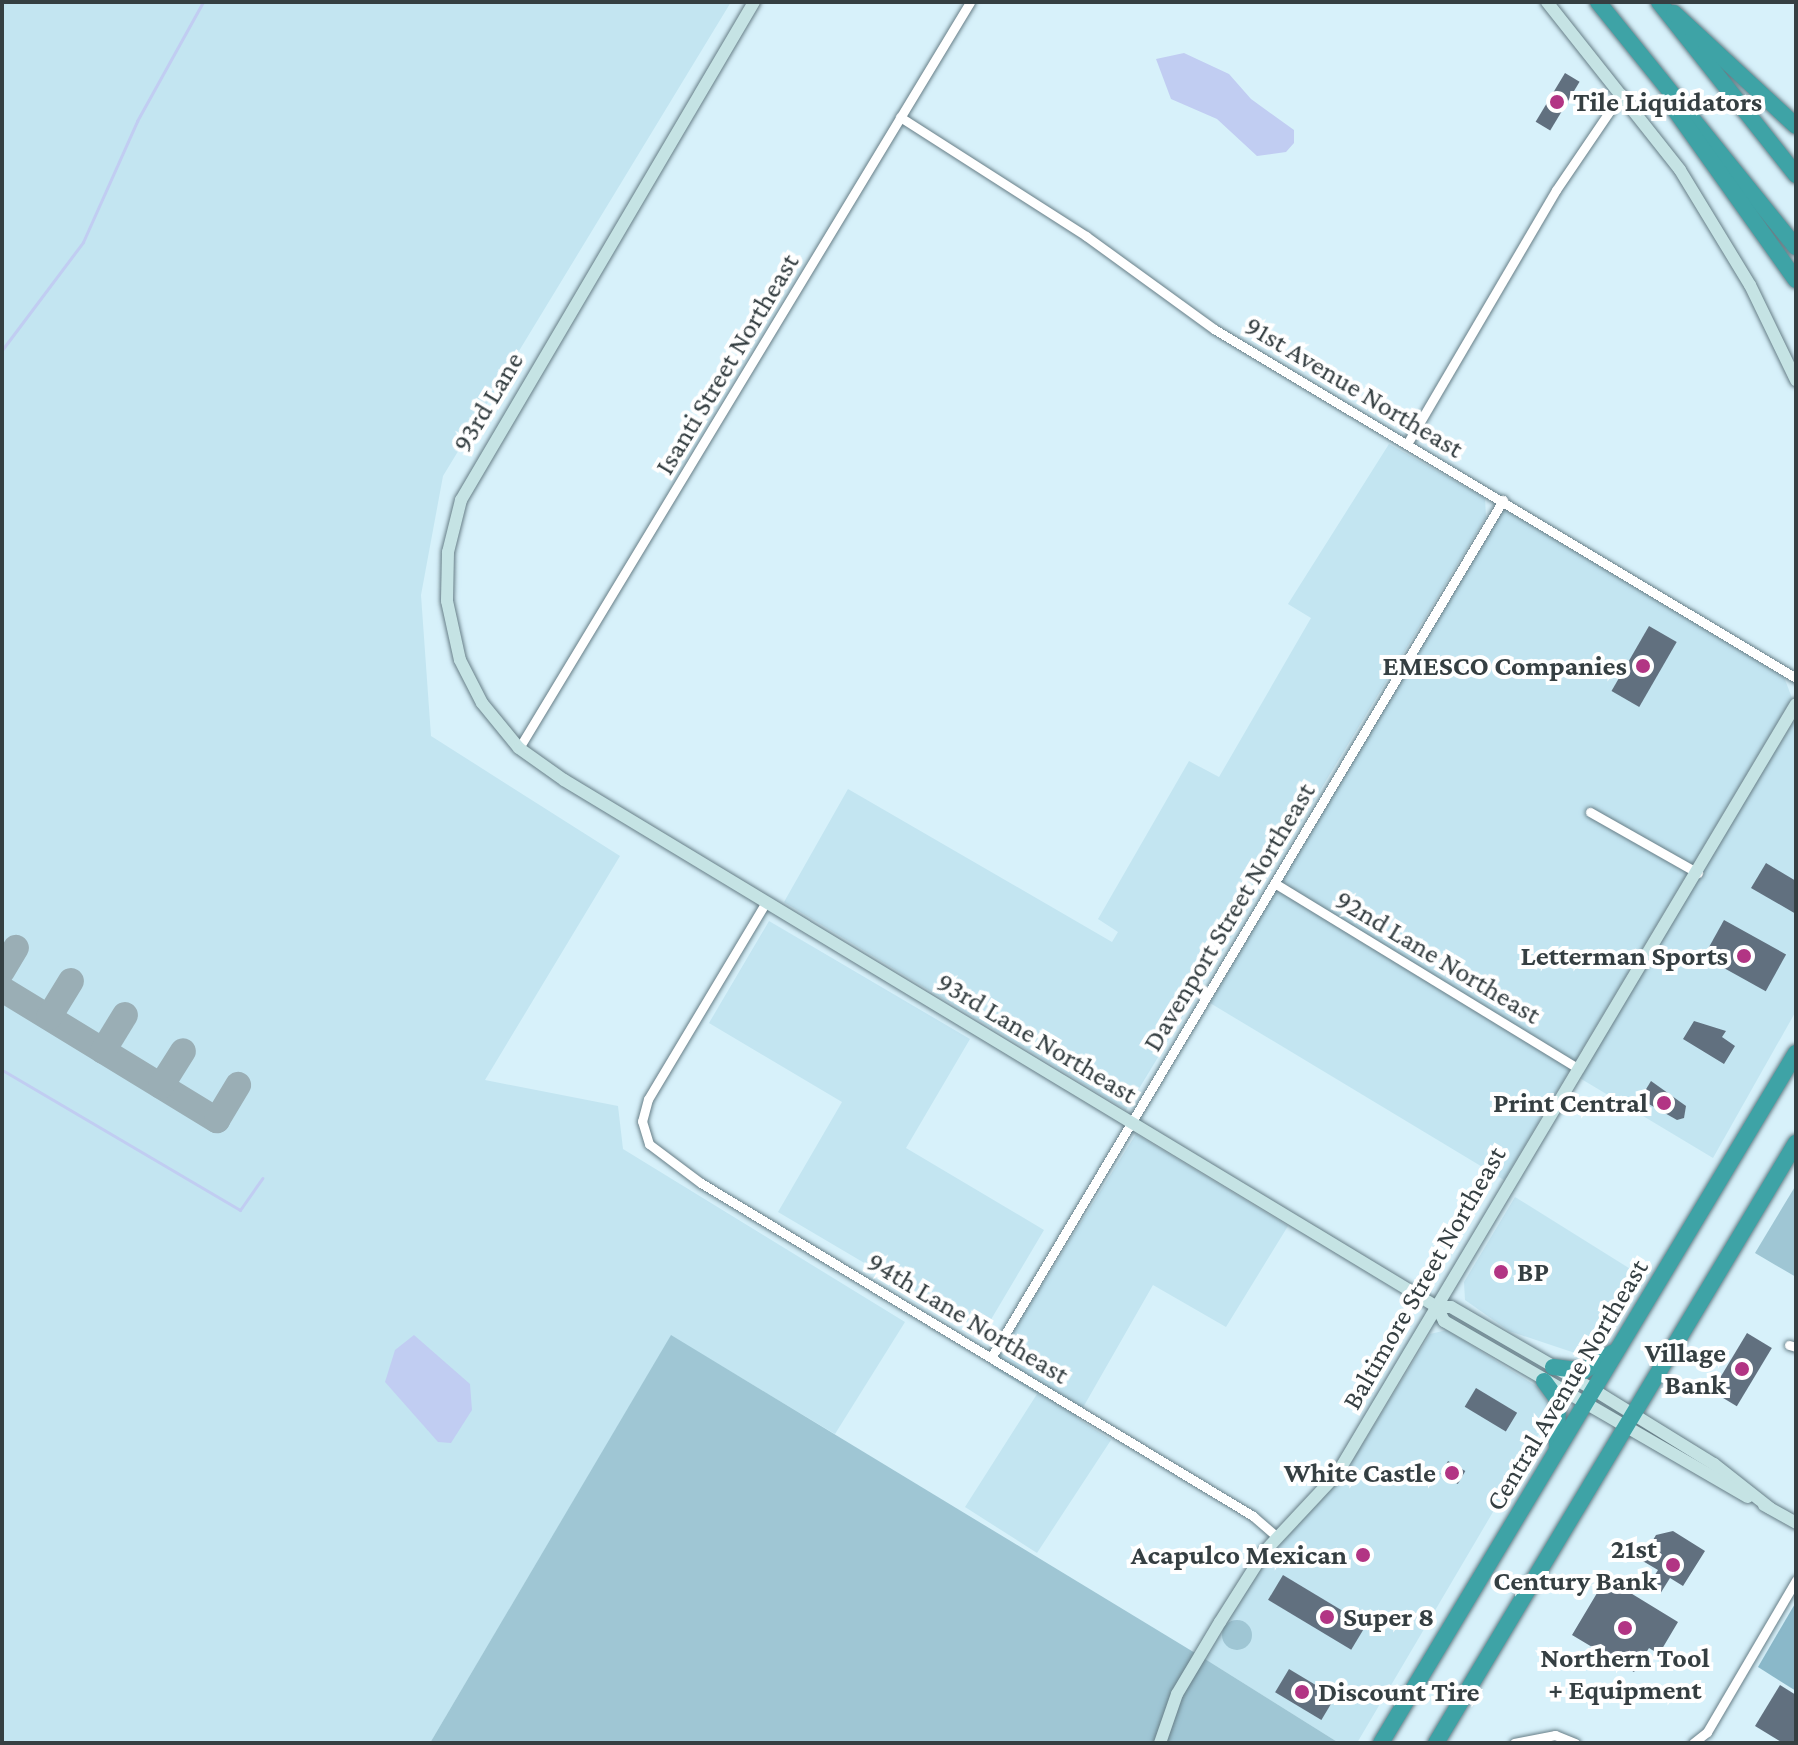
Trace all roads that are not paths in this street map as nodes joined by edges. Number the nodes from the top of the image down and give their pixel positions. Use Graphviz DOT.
graph roads {
  1 [pos="754,2"];
  2 [pos="970,2"];
  3 [pos="1547,2"];
  4 [pos="1598,2"];
  5 [pos="1660,2"];
  6 [pos="1653,71"];
  7 [pos="1623,92"];
  8 [pos="900,117"];
  9 [pos="1796,126"];
  10 [pos="1796,175"];
  11 [pos="1796,247"];
  12 [pos="1796,280"];
  13 [pos="1796,380"];
  14 [pos="1407,444"];
  15 [pos="1503,500"];
  16 [pos="1796,678"];
  17 [pos="1796,704"];
  18 [pos="519,748"];
  19 [pos="612,809"];
  20 [pos="1590,812"];
  21 [pos="1698,873"];
  22 [pos="1276,884"];
  23 [pos="766,902"];
  24 [pos="1796,1053"];
  25 [pos="1577,1068"];
  26 [pos="1131,1122"];
  27 [pos="1796,1143"];
  28 [pos="1437,1307"];
  29 [pos="1624,1341"];
  30 [pos="992,1356"];
  31 [pos="1548,1374"];
  32 [pos="1594,1390"];
  33 [pos="1585,1406"];
  34 [pos="1632,1414"];
  35 [pos="1623,1430"];
  36 [pos="1555,1454"];
  37 [pos="1770,1508"];
  38 [pos="1796,1523"];
  39 [pos="1277,1537"];
  40 [pos="1796,1580"];
  41 [pos="1160,1743"];
  42 [pos="1381,1743"];
  43 [pos="1436,1743"];
  44 [pos="1514,1743"];
  45 [pos="1575,1743"];
  46 [pos="1693,1743"];
  1 -- 18 [label="street, 93rd Lane"];
  2 -- 8 [label="street, Isanti Street Northeast"];
  3 -- 7 [label="street"];
  4 -- 6 [label="highway"];
  5 -- 9 [label="highway"];
  5 -- 10 [label="highway"];
  6 -- 11 [label="highway"];
  6 -- 12 [label="highway"];
  7 -- 13 [label="street"];
  7 -- 14 [label="street"];
  8 -- 14 [label="street, 91st Avenue Northeast"];
  8 -- 18 [label="street, Isanti Street Northeast"];
  14 -- 15 [label="street, 91st Avenue Northeast"];
  15 -- 16 [label="street, 91st Avenue Northeast"];
  15 -- 22 [label="street, Davenport Street Northeast"];
  17 -- 21 [label="street, Baltimore Street Northeast"];
  18 -- 19 [label="street, 93rd Lane"];
  19 -- 23 [label="street, 93rd Lane Northeast"];
  20 -- 21 [label="street"];
  21 -- 25 [label="street, Baltimore Street Northeast"];
  22 -- 25 [label="street, 92nd Lane Northeast"];
  22 -- 26 [label="street, Davenport Street Northeast"];
  23 -- 26 [label="street, 93rd Lane Northeast"];
  23 -- 30 [label="street, 94th Lane Northeast"];
  24 -- 29 [label="highway, Central Avenue Northeast"];
  25 -- 28 [label="street, Baltimore Street Northeast"];
  26 -- 28 [label="street, 93rd Lane Northeast"];
  26 -- 30 [label="street, Davenport Street Northeast"];
  27 -- 34 [label="highway"];
  28 -- 31 [label="street, 93rd Lane Northeast"];
  28 -- 39 [label="street, Baltimore Street Northeast"];
  29 -- 31 [label="highway"];
  29 -- 32 [label="highway, Central Avenue Northeast"];
  30 -- 39 [label="street, 94th Lane Northeast"];
  31 -- 32 [label="street, 93rd Lane Northeast"];
  31 -- 33 [label="street, 93rd Lane Northeast"];
  31 -- 36 [label="highway"];
  32 -- 33 [label="highway, Central Avenue Northeast"];
  32 -- 34 [label="street, 93rd Lane Northeast"];
  33 -- 35 [label="street, 93rd Lane Northeast"];
  33 -- 36 [label="highway, Central Avenue Northeast"];
  34 -- 35 [label="highway"];
  34 -- 37 [label="street, 93rd Lane Northeast"];
  35 -- 37 [label="street, 93rd Lane Northeast"];
  35 -- 43 [label="highway"];
  36 -- 42 [label="highway, Central Avenue Northeast"];
  37 -- 38 [label="street"];
  39 -- 41 [label="street, Baltimore Street Northeast"];
  40 -- 46 [label="street"];
  44 -- 45 [label="street"];
}
